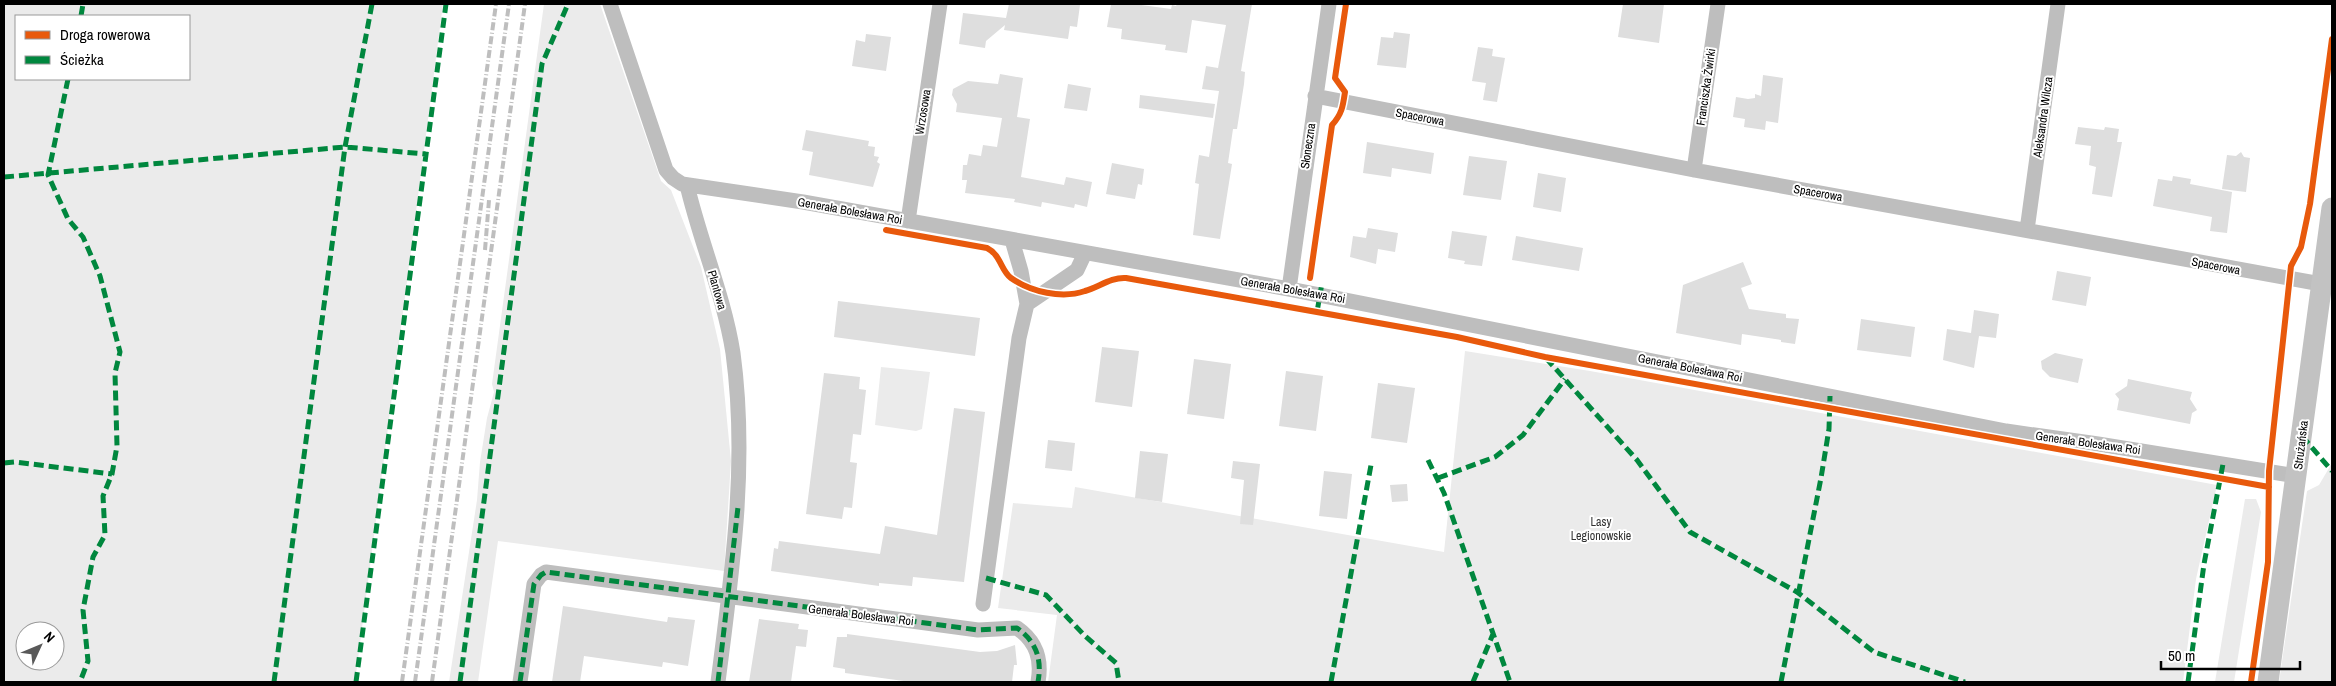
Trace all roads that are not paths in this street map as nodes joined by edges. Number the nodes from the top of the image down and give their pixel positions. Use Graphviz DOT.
graph roads {
  1 [pos="610,4"];
  2 [pos="940,4"];
  3 [pos="1329,4"];
  4 [pos="1718,4"];
  5 [pos="2058,4"];
  6 [pos="1315,96"];
  7 [pos="1694,170"];
  8 [pos="687,185"];
  9 [pos="2332,208"];
  10 [pos="908,221"];
  11 [pos="2027,230"];
  12 [pos="1012,240"];
  13 [pos="1085,253"];
  14 [pos="2327,286"];
  15 [pos="1289,289"];
  16 [pos="1027,304"];
  17 [pos="2296,476"];
  18 [pos="729,598"];
  19 [pos="983,604"];
  20 [pos="520,682"];
  21 [pos="718,682"];
  22 [pos="1038,682"];
  23 [pos="2268,682"];
  1 -- 8 [label="street"];
  2 -- 10 [label="street, Wrzosowa"];
  3 -- 6 [label="street, Słoneczna"];
  4 -- 7 [label="street, Franciszka Żwirki"];
  5 -- 11 [label="street, Aleksandra Wilcza"];
  6 -- 7 [label="street, Spacerowa"];
  6 -- 15 [label="street, Słoneczna"];
  7 -- 11 [label="street, Spacerowa"];
  8 -- 10 [label="street, Generała Bolesława Roi"];
  8 -- 18 [label="street, Plantowa"];
  9 -- 14 [label="main road, Strużańska"];
  10 -- 12 [label="street, Generała Bolesława Roi"];
  11 -- 14 [label="street, Spacerowa"];
  12 -- 13 [label="street, Generała Bolesława Roi"];
  12 -- 16 [label="street"];
  13 -- 15 [label="street, Generała Bolesława Roi"];
  13 -- 16 [label="street"];
  14 -- 17 [label="main road, Strużańska"];
  15 -- 17 [label="street, Generała Bolesława Roi"];
  16 -- 19 [label="street"];
  17 -- 23 [label="main road, Strużańska"];
  18 -- 20 [label="street, Generała Bolesława Roi"];
  18 -- 21 [label="street"];
  18 -- 22 [label="street, Generała Bolesława Roi"];
}
